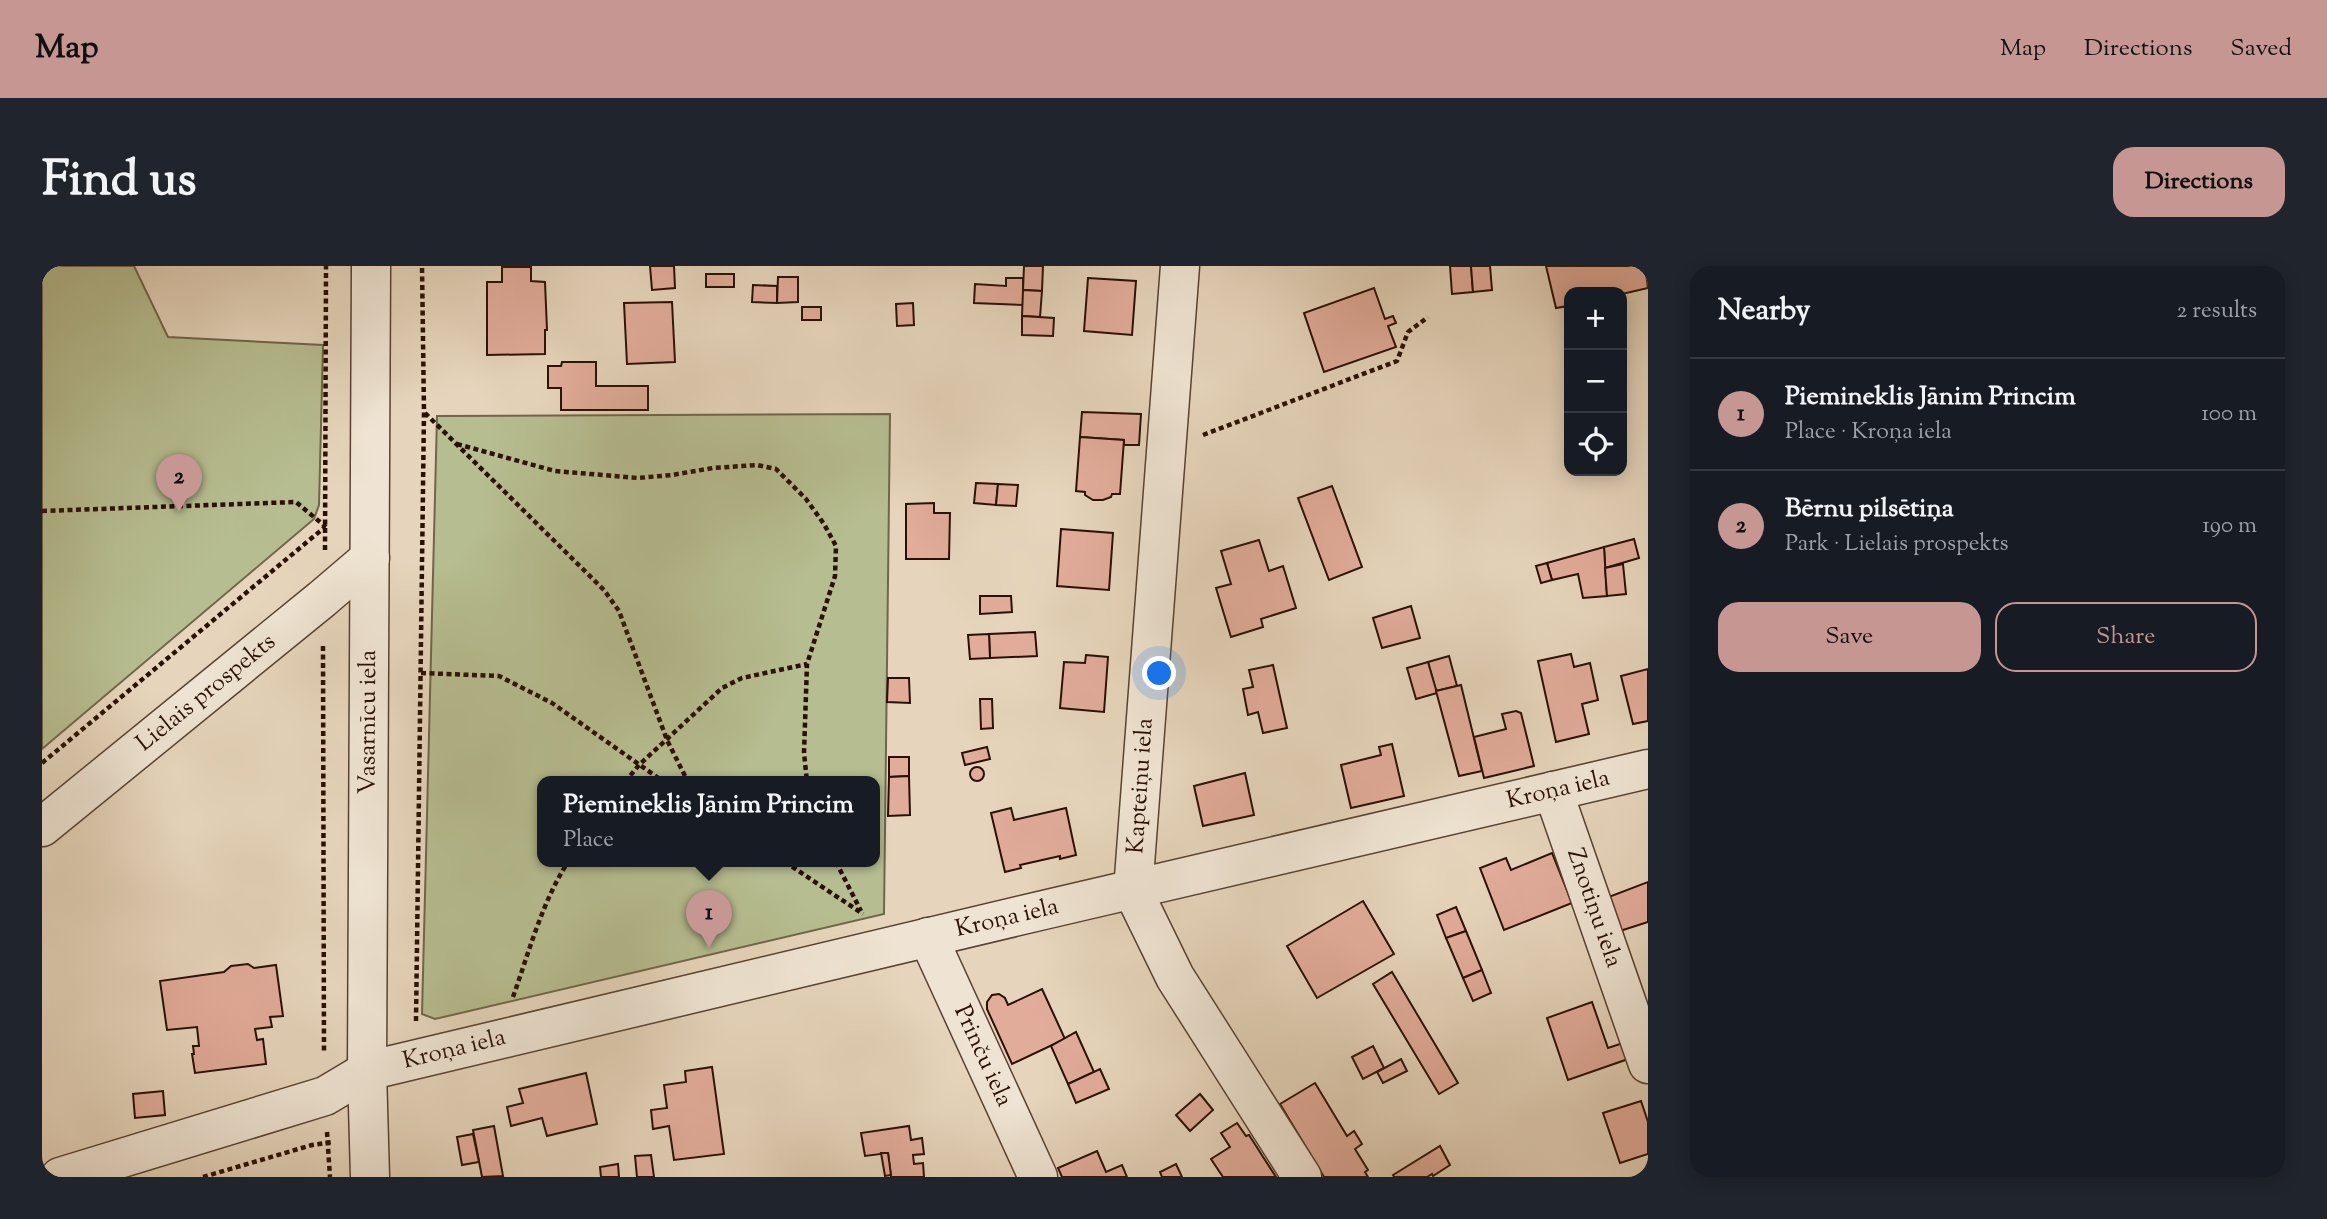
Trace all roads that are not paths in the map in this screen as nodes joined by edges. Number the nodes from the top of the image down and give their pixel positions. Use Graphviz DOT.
graph roads {
  1 [pos="371,266"];
  2 [pos="1180,266"];
  3 [pos="370,558"];
  4 [pos="1648,769"];
  5 [pos="1553,792"];
  6 [pos="42,827"];
  7 [pos="1133,891"];
  8 [pos="928,937"];
  9 [pos="1648,1064"];
  10 [pos="367,1071"];
  11 [pos="60,1177"];
  12 [pos="370,1177"];
  13 [pos="1038,1177"];
  14 [pos="1302,1177"];
  1 -- 3 [label="street, Vasarnīcu iela"];
  2 -- 7 [label="street, Kapteiņu iela"];
  3 -- 6 [label="street, Lielais prospekts"];
  3 -- 10 [label="street, Vasarnīcu iela"];
  4 -- 5 [label="street, Kroņa iela"];
  5 -- 7 [label="street, Kroņa iela"];
  5 -- 9 [label="street, Znotiņu iela"];
  7 -- 8 [label="street, Kroņa iela"];
  7 -- 14 [label="street"];
  8 -- 10 [label="street, Kroņa iela"];
  8 -- 13 [label="street, Prinču iela"];
  10 -- 11 [label="street"];
  10 -- 12 [label="street, Vasarnīcu iela"];
}
